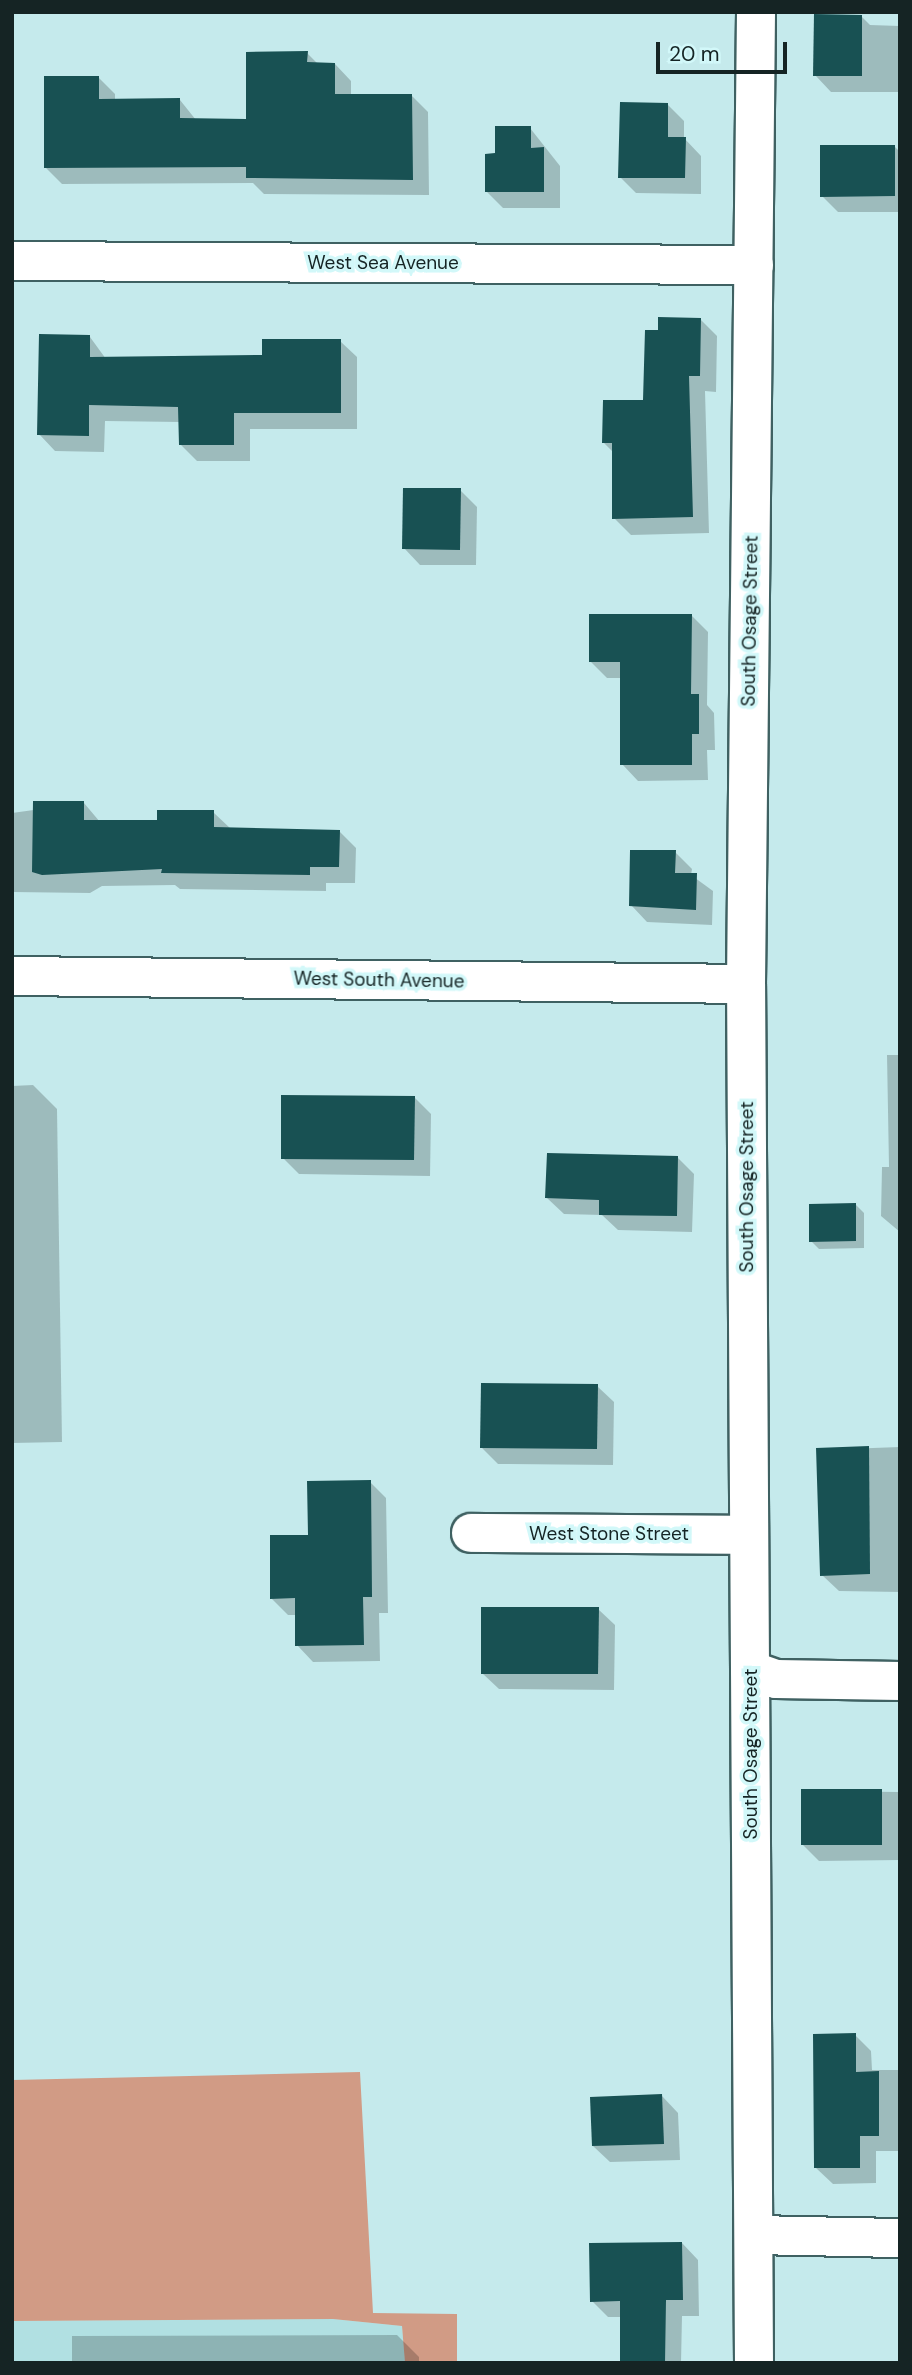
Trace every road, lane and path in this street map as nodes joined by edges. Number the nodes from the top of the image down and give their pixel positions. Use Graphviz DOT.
graph roads {
  1 [pos="756,12"];
  2 [pos="12,261"];
  3 [pos="754,265"];
  4 [pos="12,976"];
  5 [pos="746,984"];
  6 [pos="471,1533"];
  7 [pos="748,1535"];
  8 [pos="750,1670"];
  9 [pos="900,1681"];
  10 [pos="754,2235"];
  11 [pos="900,2238"];
  12 [pos="754,2363"];
  1 -- 3 [label="street, South Osage Street"];
  2 -- 3 [label="street, West Sea Avenue"];
  3 -- 5 [label="street, South Osage Street"];
  4 -- 5 [label="street, West South Avenue"];
  5 -- 7 [label="street, South Osage Street"];
  6 -- 7 [label="street, West Stone Street"];
  7 -- 8 [label="street, South Osage Street"];
  8 -- 9 [label="street"];
  8 -- 10 [label="street, South Osage Street"];
  10 -- 11 [label="street"];
  10 -- 12 [label="street, South Osage Street"];
}
